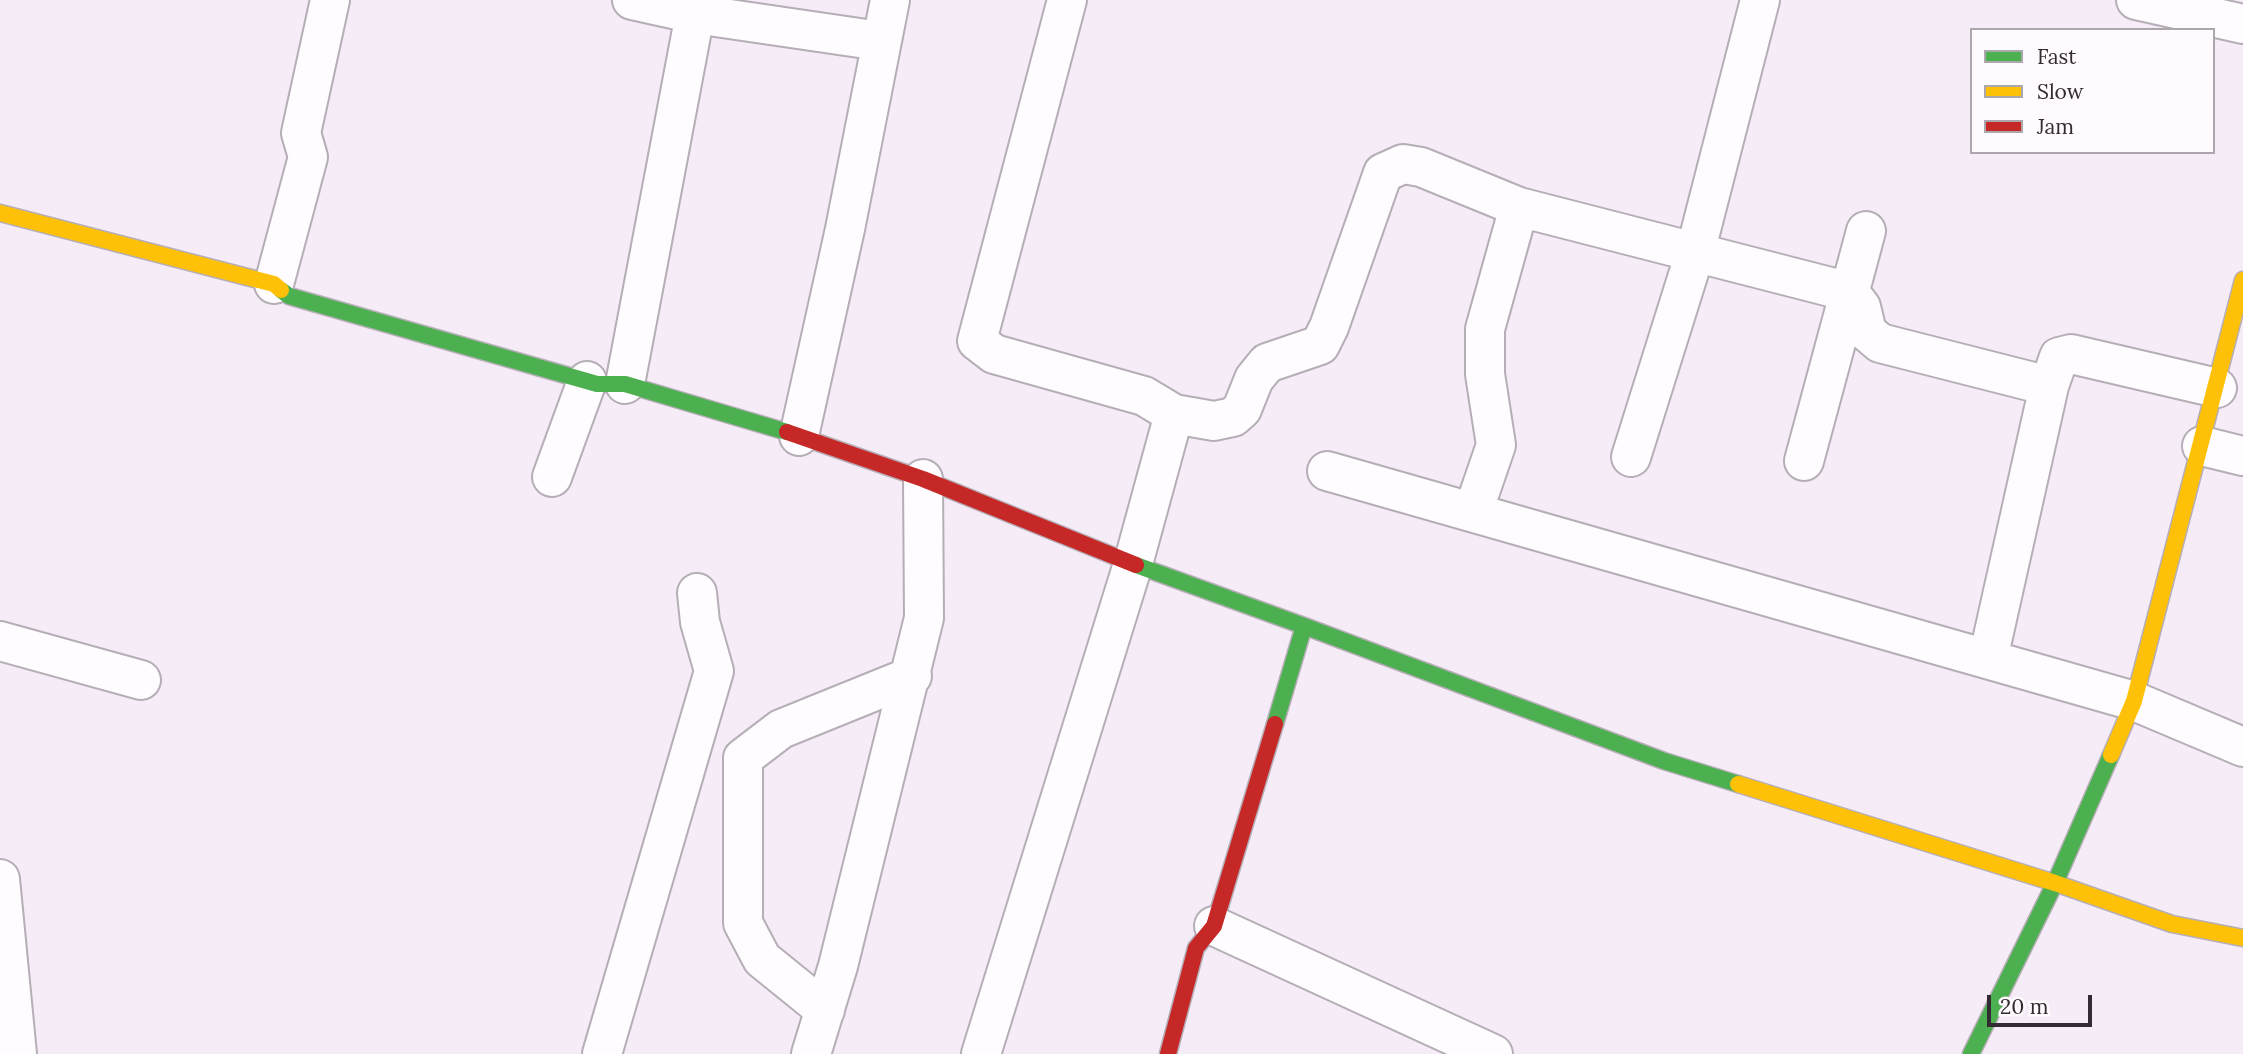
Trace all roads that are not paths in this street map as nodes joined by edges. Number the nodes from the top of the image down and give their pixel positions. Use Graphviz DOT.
graph roads {
  1 [pos="330,0"];
  2 [pos="632,0"];
  3 [pos="890,0"];
  4 [pos="1067,0"];
  5 [pos="1760,0"];
  6 [pos="2136,0"];
  7 [pos="695,14"];
  8 [pos="2243,24"];
  9 [pos="880,41"];
  10 [pos="1519,207"];
  11 [pos="0,213"];
  12 [pos="1866,231"];
  13 [pos="1695,253"];
  14 [pos="2243,280"];
  15 [pos="274,284"];
  16 [pos="1850,293"];
  17 [pos="587,381"];
  18 [pos="625,384"];
  19 [pos="2049,386"];
  20 [pos="2217,388"];
  21 [pos="1174,414"];
  22 [pos="799,436"];
  23 [pos="2202,446"];
  24 [pos="2243,456"];
  25 [pos="1631,457"];
  26 [pos="1804,461"];
  27 [pos="1327,471"];
  28 [pos="552,477"];
  29 [pos="923,479"];
  30 [pos="1473,512"];
  31 [pos="1133,564"];
  32 [pos="697,593"];
  33 [pos="1304,626"];
  34 [pos="0,641"];
  35 [pos="1988,659"];
  36 [pos="912,676"];
  37 [pos="141,680"];
  38 [pos="2134,701"];
  39 [pos="691,746"];
  40 [pos="2243,747"];
  41 [pos="743,758"];
  42 [pos="0,878"];
  43 [pos="2055,883"];
  44 [pos="1214,926"];
  45 [pos="2243,938"];
  46 [pos="825,1010"];
  47 [pos="17,1054"];
  48 [pos="602,1054"];
  49 [pos="811,1054"];
  50 [pos="981,1054"];
  51 [pos="1168,1054"];
  52 [pos="1493,1054"];
  53 [pos="1971,1054"];
  1 -- 15 [label="street"];
  2 -- 7 [label="street"];
  3 -- 9 [label="street"];
  4 -- 21 [label="street"];
  5 -- 13 [label="street"];
  6 -- 8 [label="street"];
  7 -- 9 [label="street"];
  7 -- 18 [label="street"];
  9 -- 22 [label="street"];
  10 -- 13 [label="street"];
  10 -- 21 [label="street"];
  10 -- 30 [label="street"];
  11 -- 15 [label="street"];
  12 -- 16 [label="street"];
  13 -- 16 [label="street"];
  13 -- 25 [label="street"];
  14 -- 20 [label="street"];
  15 -- 17 [label="street"];
  16 -- 19 [label="street"];
  16 -- 26 [label="street"];
  17 -- 18 [label="street"];
  17 -- 28 [label="street"];
  18 -- 22 [label="street"];
  19 -- 20 [label="street"];
  19 -- 35 [label="street"];
  20 -- 23 [label="street"];
  21 -- 31 [label="street"];
  22 -- 29 [label="street"];
  23 -- 24 [label="street"];
  23 -- 38 [label="street"];
  27 -- 30 [label="street"];
  29 -- 31 [label="street"];
  29 -- 36 [label="street"];
  30 -- 35 [label="street"];
  31 -- 33 [label="street"];
  31 -- 50 [label="street"];
  32 -- 39 [label="street"];
  33 -- 43 [label="street"];
  33 -- 44 [label="street"];
  34 -- 37 [label="street"];
  35 -- 38 [label="street"];
  36 -- 41 [label="street"];
  36 -- 46 [label="street"];
  38 -- 40 [label="street"];
  38 -- 43 [label="street"];
  39 -- 41 [label="street"];
  39 -- 48 [label="street"];
  41 -- 46 [label="street"];
  42 -- 47 [label="street"];
  43 -- 45 [label="street"];
  43 -- 53 [label="street"];
  44 -- 51 [label="street"];
  44 -- 52 [label="street"];
  46 -- 49 [label="street"];
}
